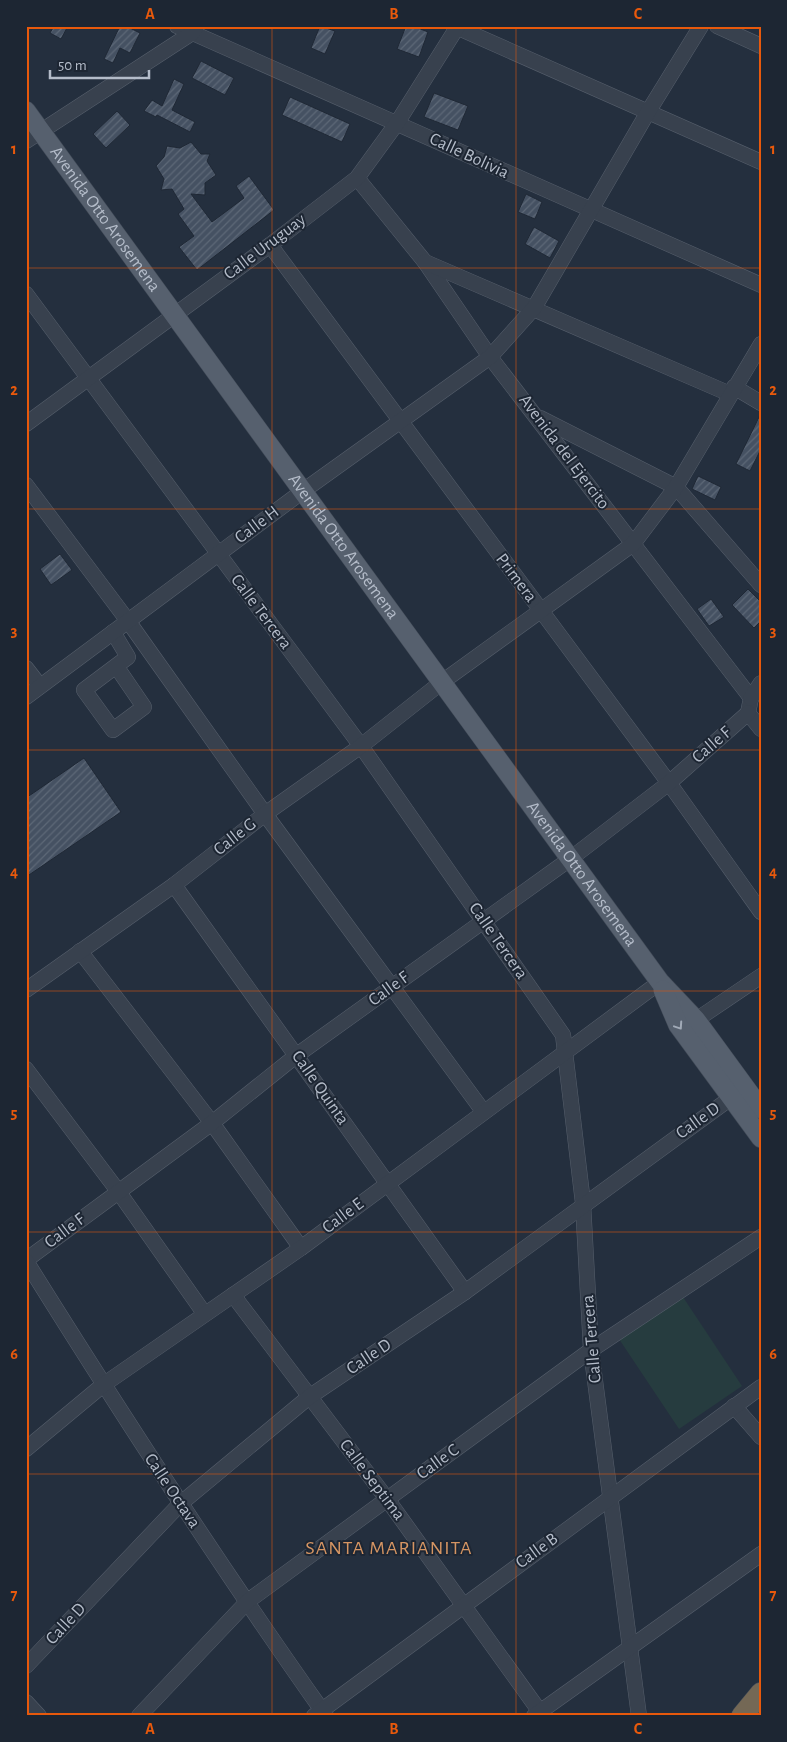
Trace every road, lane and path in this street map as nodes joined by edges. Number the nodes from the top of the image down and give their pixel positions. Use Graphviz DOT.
graph roads {
  1 [pos="177,26"];
  2 [pos="701,26"];
  3 [pos="717,26"];
  4 [pos="456,27"];
  5 [pos="194,30"];
  6 [pos="761,46"];
  7 [pos="26,111"];
  8 [pos="648,112"];
  9 [pos="397,123"];
  10 [pos="33,136"];
  11 [pos="761,162"];
  12 [pos="357,178"];
  13 [pos="590,211"];
  14 [pos="270,244"];
  15 [pos="424,262"];
  16 [pos="761,285"];
  17 [pos="26,294"];
  18 [pos="534,308"];
  19 [pos="175,315"];
  20 [pos="761,344"];
  21 [pos="490,357"];
  22 [pos="88,379"];
  23 [pos="732,391"];
  24 [pos="761,403"];
  25 [pos="536,416"];
  26 [pos="400,421"];
  27 [pos="26,424"];
  28 [pos="26,485"];
  29 [pos="676,487"];
  30 [pos="303,491"];
  31 [pos="633,544"];
  32 [pos="217,555"];
  33 [pos="761,584"];
  34 [pos="542,611"];
  35 [pos="128,621"];
  36 [pos="113,632"];
  37 [pos="116,666"];
  38 [pos="26,668"];
  39 [pos="442,682"];
  40 [pos="761,683"];
  41 [pos="40,686"];
  42 [pos="26,697"];
  43 [pos="751,698"];
  44 [pos="748,713"];
  45 [pos="761,729"];
  46 [pos="361,746"];
  47 [pos="669,783"];
  48 [pos="265,814"];
  49 [pos="570,858"];
  50 [pos="174,885"];
  51 [pos="761,912"];
  52 [pos="485,922"];
  53 [pos="80,951"];
  54 [pos="761,976"];
  55 [pos="660,982"];
  56 [pos="392,986"];
  57 [pos="26,990"];
  58 [pos="696,1020"];
  59 [pos="566,1051"];
  60 [pos="297,1055"];
  61 [pos="26,1069"];
  62 [pos="738,1092"];
  63 [pos="761,1109"];
  64 [pos="484,1110"];
  65 [pos="212,1123"];
  66 [pos="761,1138"];
  67 [pos="386,1184"];
  68 [pos="118,1191"];
  69 [pos="583,1203"];
  70 [pos="761,1237"];
  71 [pos="301,1248"];
  72 [pos="26,1260"];
  73 [pos="465,1292"];
  74 [pos="232,1295"];
  75 [pos="204,1313"];
  76 [pos="592,1350"];
  77 [pos="103,1385"];
  78 [pos="761,1387"];
  79 [pos="310,1397"];
  80 [pos="734,1406"];
  81 [pos="761,1437"];
  82 [pos="26,1449"];
  83 [pos="610,1497"];
  84 [pos="387,1499"];
  85 [pos="180,1504"];
  86 [pos="761,1554"];
  87 [pos="248,1602"];
  88 [pos="463,1606"];
  89 [pos="629,1649"];
  90 [pos="26,1666"];
  91 [pos="761,1693"];
  92 [pos="26,1702"];
  93 [pos="321,1713"];
  94 [pos="539,1714"];
  95 [pos="39,1716"];
  96 [pos="139,1716"];
  97 [pos="639,1716"];
  98 [pos="742,1716"];
  1 -- 5 [label="street, Calle Bolivia"];
  2 -- 8 [label="street, Calle H"];
  3 -- 6 [label="street"];
  4 -- 8 [label="street"];
  4 -- 9 [label="street, Calle Uruguay"];
  5 -- 9 [label="street, Calle Bolivia"];
  5 -- 10 [label="street"];
  7 -- 10 [label="main road, Avenida Otto Arosemena"];
  8 -- 11 [label="street"];
  8 -- 13 [label="street, Calle H"];
  9 -- 12 [label="street, Calle Uruguay"];
  9 -- 13 [label="street, Calle Bolivia"];
  10 -- 19 [label="main road, Avenida Otto Arosemena"];
  12 -- 14 [label="street, Calle Uruguay"];
  12 -- 15 [label="street, Avenida del Ejercito"];
  13 -- 16 [label="street, Calle Bolivia"];
  13 -- 18 [label="street, Calle H"];
  14 -- 19 [label="street, Calle Uruguay"];
  14 -- 26 [label="street, Primera"];
  15 -- 18 [label="street"];
  15 -- 21 [label="street, Avenida del Ejercito"];
  17 -- 22 [label="street, Calle Tercera"];
  18 -- 21 [label="street, Calle H"];
  18 -- 23 [label="street"];
  19 -- 22 [label="street, Calle Uruguay"];
  19 -- 30 [label="main road, Avenida Otto Arosemena"];
  20 -- 23 [label="street, Calle G"];
  21 -- 25 [label="street, Avenida del Ejercito"];
  21 -- 26 [label="street, Calle H"];
  22 -- 27 [label="street, Calle Uruguay"];
  22 -- 32 [label="street, Calle Tercera"];
  23 -- 24 [label="street"];
  23 -- 29 [label="street, Calle G"];
  25 -- 29 [label="street"];
  25 -- 31 [label="street, Avenida del Ejercito"];
  26 -- 30 [label="street, Calle H"];
  26 -- 34 [label="street, Primera"];
  28 -- 35 [label="street"];
  29 -- 31 [label="street, Calle G"];
  29 -- 33 [label="street"];
  30 -- 32 [label="street, Calle H"];
  30 -- 39 [label="main road, Avenida Otto Arosemena"];
  31 -- 34 [label="street, Calle G"];
  31 -- 43 [label="street, Avenida del Ejercito"];
  32 -- 35 [label="street, Calle H"];
  32 -- 46 [label="street, Calle Tercera"];
  34 -- 39 [label="street, Calle G"];
  34 -- 47 [label="street, Primera"];
  35 -- 36 [label="street, Calle H"];
  35 -- 48 [label="street"];
  36 -- 37 [label="street"];
  36 -- 41 [label="street, Calle H"];
  38 -- 41 [label="street"];
  39 -- 46 [label="street, Calle G"];
  39 -- 49 [label="main road, Avenida Otto Arosemena"];
  40 -- 43 [label="street"];
  41 -- 42 [label="street, Calle H"];
  43 -- 44 [label="street"];
  44 -- 45 [label="street"];
  44 -- 47 [label="street, Calle F"];
  46 -- 48 [label="street, Calle G"];
  46 -- 52 [label="street, Calle Tercera"];
  47 -- 49 [label="street, Calle F"];
  47 -- 51 [label="street, Primera"];
  48 -- 50 [label="street, Calle G"];
  48 -- 56 [label="street"];
  49 -- 52 [label="street, Calle F"];
  49 -- 55 [label="main road, Avenida Otto Arosemena"];
  50 -- 53 [label="street, Calle G"];
  50 -- 60 [label="street, Calle Quinta"];
  52 -- 56 [label="street, Calle F"];
  52 -- 59 [label="street, Calle Tercera"];
  53 -- 57 [label="street, Calle G"];
  53 -- 65 [label="street"];
  54 -- 58 [label="street"];
  55 -- 58 [label="main road, Avenida Otto Arosemena"];
  55 -- 59 [label="street, Calle E"];
  55 -- 62 [label="main road, Avenida Otto Arosemena, one-way"];
  56 -- 60 [label="street, Calle F"];
  56 -- 64 [label="street"];
  58 -- 62 [label="main road, Avenida Otto Arosemena"];
  59 -- 64 [label="street, Calle E"];
  59 -- 69 [label="street, Calle Tercera"];
  60 -- 65 [label="street, Calle F"];
  60 -- 67 [label="street, Calle Quinta"];
  61 -- 68 [label="street"];
  62 -- 63 [label="main road, Avenida Otto Arosemena"];
  62 -- 66 [label="main road, Avenida Otto Arosemena"];
  62 -- 69 [label="street, Calle D"];
  64 -- 67 [label="street, Calle E"];
  65 -- 68 [label="street, Calle F"];
  65 -- 71 [label="street"];
  67 -- 71 [label="street, Calle E"];
  67 -- 73 [label="street, Calle Quinta"];
  68 -- 72 [label="street, Calle F"];
  68 -- 75 [label="street"];
  69 -- 73 [label="street, Calle D"];
  69 -- 76 [label="street, Calle Tercera"];
  70 -- 76 [label="street, Calle C"];
  71 -- 74 [label="street, Calle E"];
  72 -- 77 [label="street, Calle Octava"];
  73 -- 79 [label="street, Calle D"];
  74 -- 75 [label="street, Calle E"];
  74 -- 79 [label="street, Calle Septima"];
  75 -- 77 [label="street, Calle E"];
  76 -- 83 [label="street, Calle Tercera"];
  76 -- 84 [label="street, Calle C"];
  77 -- 82 [label="street, Calle E"];
  77 -- 85 [label="street, Calle Octava"];
  78 -- 80 [label="street, Calle B"];
  79 -- 84 [label="street, Calle Septima"];
  79 -- 85 [label="street, Calle D"];
  80 -- 81 [label="street"];
  80 -- 83 [label="street, Calle B"];
  83 -- 88 [label="street, Calle B"];
  83 -- 89 [label="street, Calle Tercera"];
  84 -- 87 [label="street, Calle C"];
  84 -- 88 [label="street, Calle Septima"];
  85 -- 87 [label="street, Calle Octava"];
  85 -- 90 [label="street, Calle D"];
  86 -- 89 [label="street"];
  87 -- 93 [label="street, Calle Octava"];
  87 -- 96 [label="street, Calle C"];
  88 -- 93 [label="street, Calle B"];
  88 -- 94 [label="street, Calle Septima"];
  89 -- 94 [label="street"];
  89 -- 97 [label="street, Calle Tercera"];
  91 -- 98 [label="highway"];
  92 -- 95 [label="street"];
}
